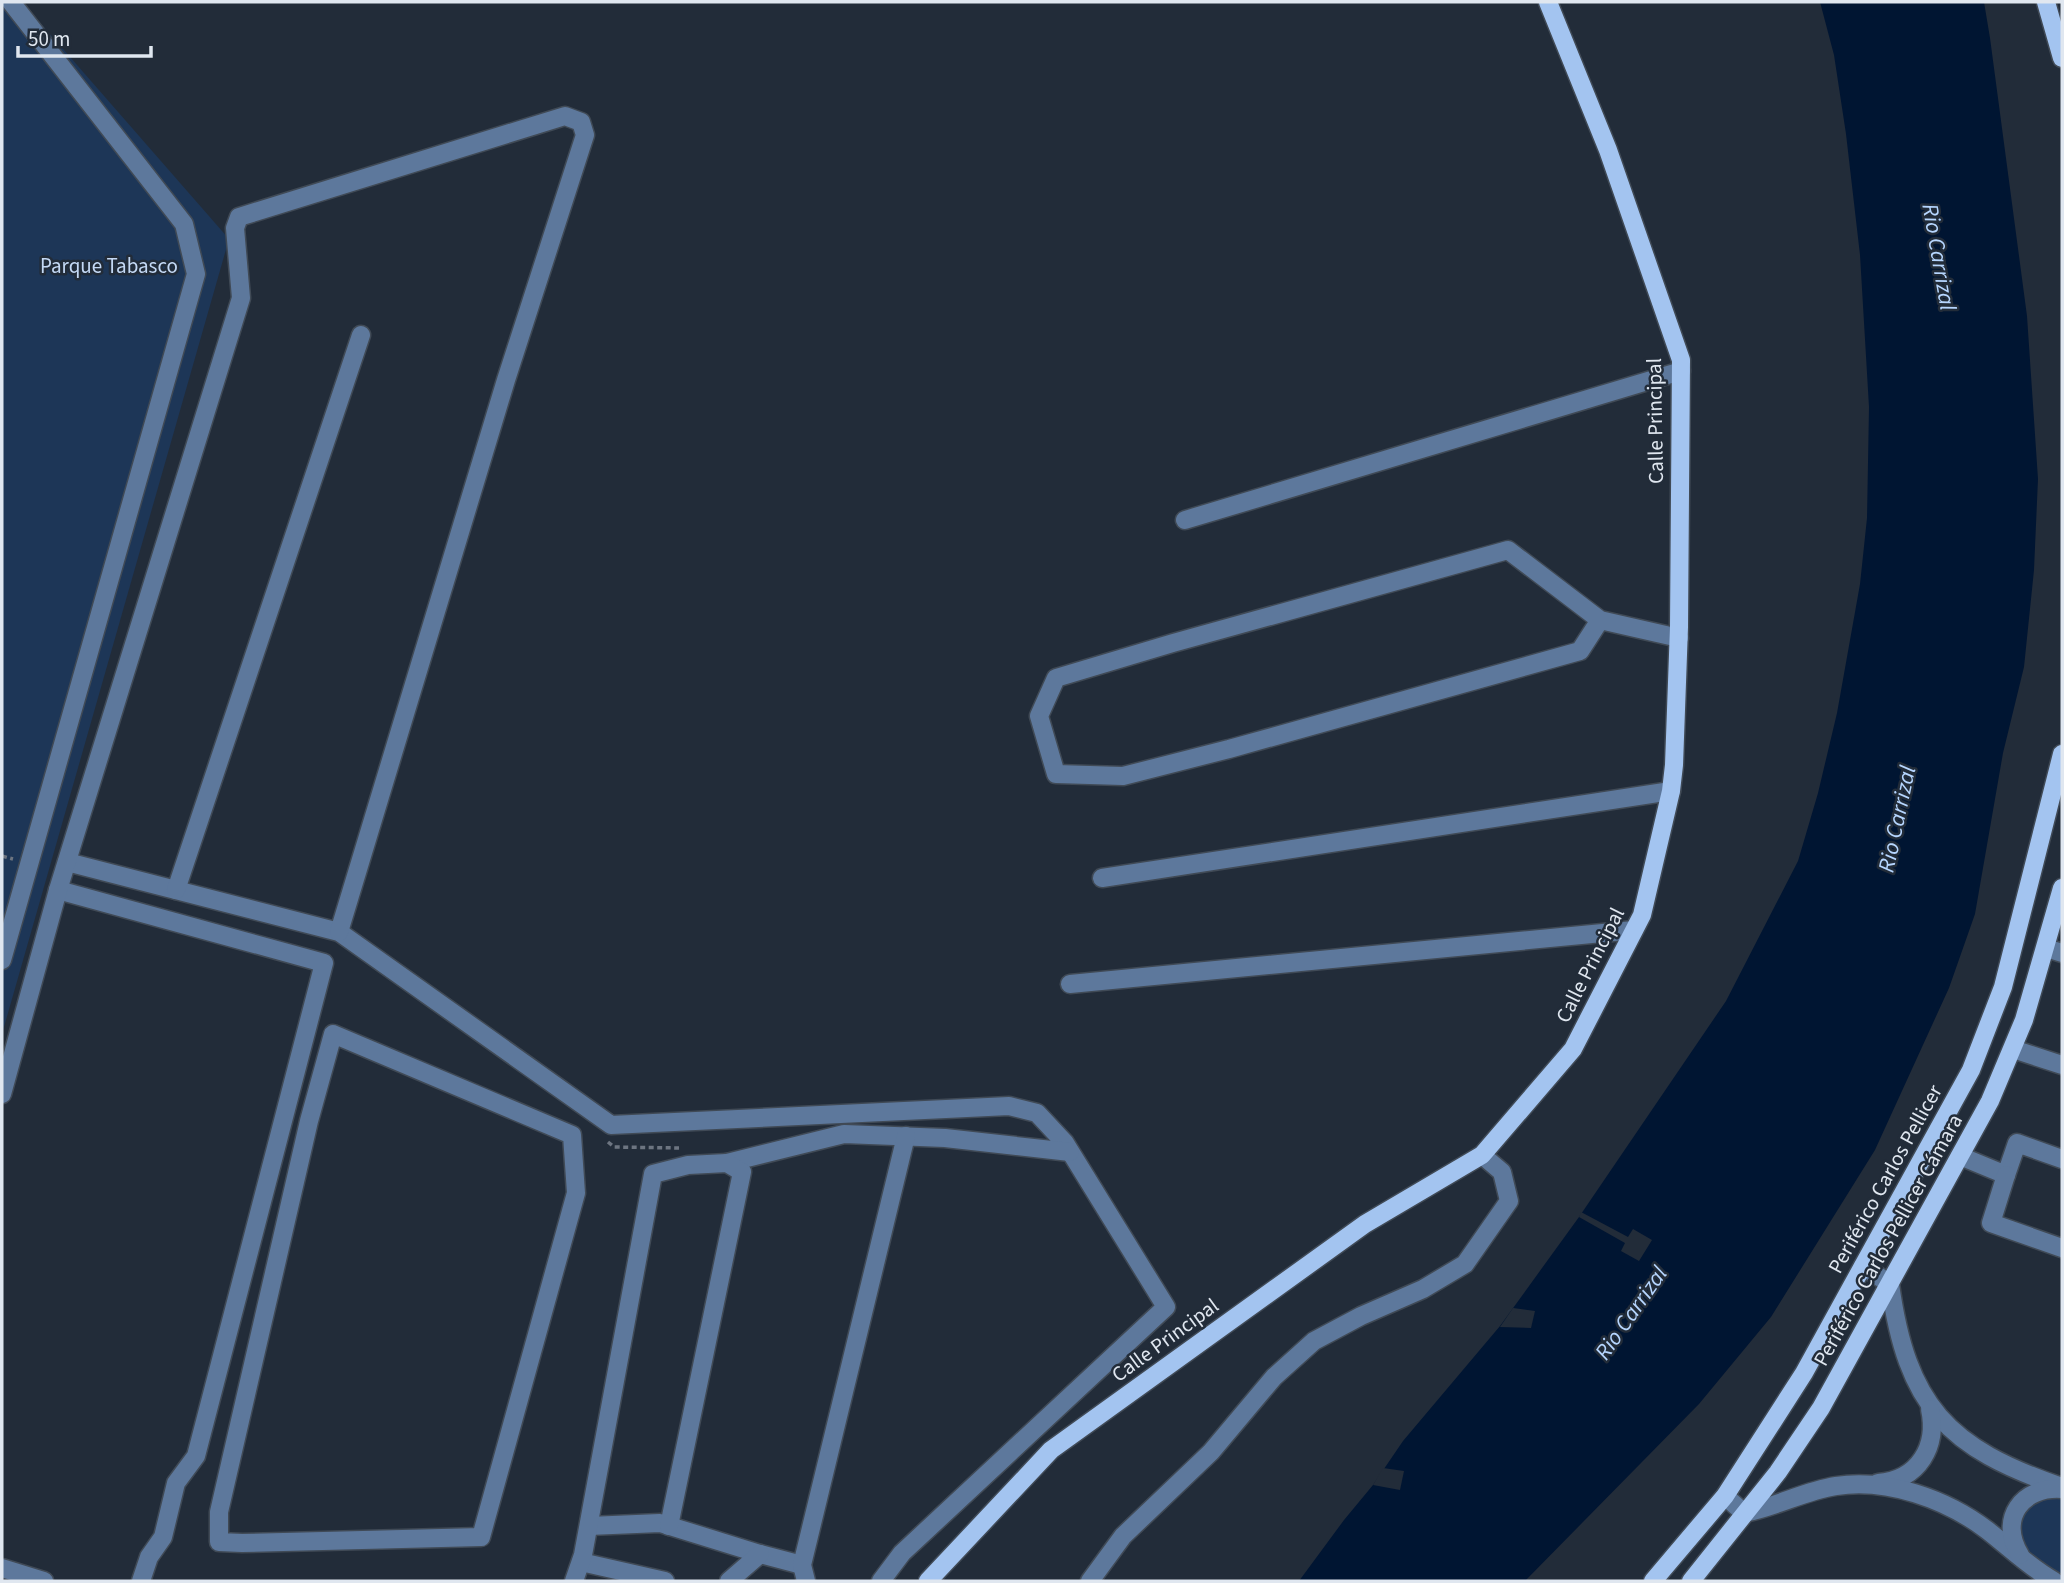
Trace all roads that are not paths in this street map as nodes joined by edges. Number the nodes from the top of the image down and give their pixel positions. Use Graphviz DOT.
graph roads {
  1 [pos="11,2"];
  2 [pos="1548,2"];
  3 [pos="2046,2"];
  4 [pos="2062,58"];
  5 [pos="361,335"];
  6 [pos="1681,371"];
  7 [pos="1185,520"];
  8 [pos="1600,620"];
  9 [pos="1679,638"];
  10 [pos="2062,754"];
  11 [pos="1671,791"];
  12 [pos="67,862"];
  13 [pos="1102,878"];
  14 [pos="2062,888"];
  15 [pos="58,890"];
  16 [pos="176,890"];
  17 [pos="1634,930"];
  18 [pos="339,932"];
  19 [pos="2054,950"];
  20 [pos="2,960"];
  21 [pos="1070,984"];
  22 [pos="2013,1049"];
  23 [pos="2062,1065"];
  24 [pos="2,1094"];
  25 [pos="284,1114"];
  26 [pos="309,1121"];
  27 [pos="906,1136"];
  28 [pos="1070,1152"];
  29 [pos="1482,1155"];
  30 [pos="1960,1156"];
  31 [pos="2062,1158"];
  32 [pos="727,1163"];
  33 [pos="2006,1175"];
  34 [pos="2062,1248"];
  35 [pos="1863,1266"];
  36 [pos="1890,1284"];
  37 [pos="1928,1403"];
  38 [pos="1854,1484"];
  39 [pos="2062,1488"];
  40 [pos="1725,1496"];
  41 [pos="1744,1513"];
  42 [pos="589,1526"];
  43 [pos="669,1526"];
  44 [pos="760,1555"];
  45 [pos="2024,1561"];
  46 [pos="581,1562"];
  47 [pos="2,1568"];
  48 [pos="804,1573"];
  49 [pos="44,1581"];
  50 [pos="141,1581"];
  51 [pos="574,1581"];
  52 [pos="665,1581"];
  53 [pos="729,1581"];
  54 [pos="881,1581"];
  55 [pos="928,1581"];
  56 [pos="1090,1581"];
  57 [pos="1653,1581"];
  58 [pos="1691,1581"];
  59 [pos="2054,1581"];
  1 -- 20 [label="street"];
  2 -- 6 [label="main road, Calle Principal"];
  3 -- 4 [label="main road"];
  5 -- 16 [label="street"];
  6 -- 7 [label="street"];
  6 -- 9 [label="main road, Calle Principal"];
  8 -- 8 [label="street"];
  8 -- 9 [label="street"];
  9 -- 11 [label="main road, Calle Principal"];
  10 -- 35 [label="main road, Periférico Carlos Pellicer"];
  11 -- 13 [label="street"];
  11 -- 17 [label="main road, Calle Principal"];
  12 -- 15 [label="street"];
  12 -- 16 [label="street"];
  12 -- 18 [label="street"];
  14 -- 19 [label="main road, Periférico Carlos Pellicer Cámara"];
  15 -- 24 [label="street"];
  15 -- 25 [label="street"];
  16 -- 18 [label="street"];
  17 -- 21 [label="street"];
  17 -- 29 [label="main road, Calle Principal"];
  18 -- 28 [label="street"];
  19 -- 22 [label="main road, Periférico Carlos Pellicer Cámara"];
  22 -- 23 [label="street"];
  22 -- 30 [label="main road, Periférico Carlos Pellicer Cámara"];
  25 -- 26 [label="street"];
  25 -- 50 [label="street"];
  26 -- 26 [label="street"];
  27 -- 28 [label="street"];
  27 -- 32 [label="street"];
  27 -- 48 [label="street"];
  28 -- 54 [label="street"];
  29 -- 55 [label="main road, Calle Principal"];
  29 -- 56 [label="street"];
  30 -- 33 [label="street"];
  30 -- 36 [label="main road, Periférico Carlos Pellicer Cámara"];
  31 -- 33 [label="street"];
  32 -- 42 [label="street"];
  32 -- 43 [label="street"];
  33 -- 34 [label="street"];
  35 -- 36 [label="street"];
  35 -- 40 [label="main road, Periférico Carlos Pellicer"];
  36 -- 37 [label="street"];
  36 -- 41 [label="main road, Periférico Carlos Pellicer Cámara"];
  37 -- 38 [label="street"];
  37 -- 39 [label="street"];
  38 -- 41 [label="street"];
  38 -- 45 [label="street"];
  39 -- 45 [label="street"];
  40 -- 41 [label="street"];
  40 -- 57 [label="main road, Periférico Carlos Pellicer"];
  41 -- 58 [label="main road, Periférico Carlos Pellicer Cámara"];
  42 -- 43 [label="street"];
  42 -- 46 [label="street"];
  43 -- 44 [label="street"];
  44 -- 48 [label="street"];
  44 -- 53 [label="street"];
  45 -- 59 [label="street"];
  46 -- 51 [label="street"];
  46 -- 52 [label="street"];
  47 -- 49 [label="street"];
}
